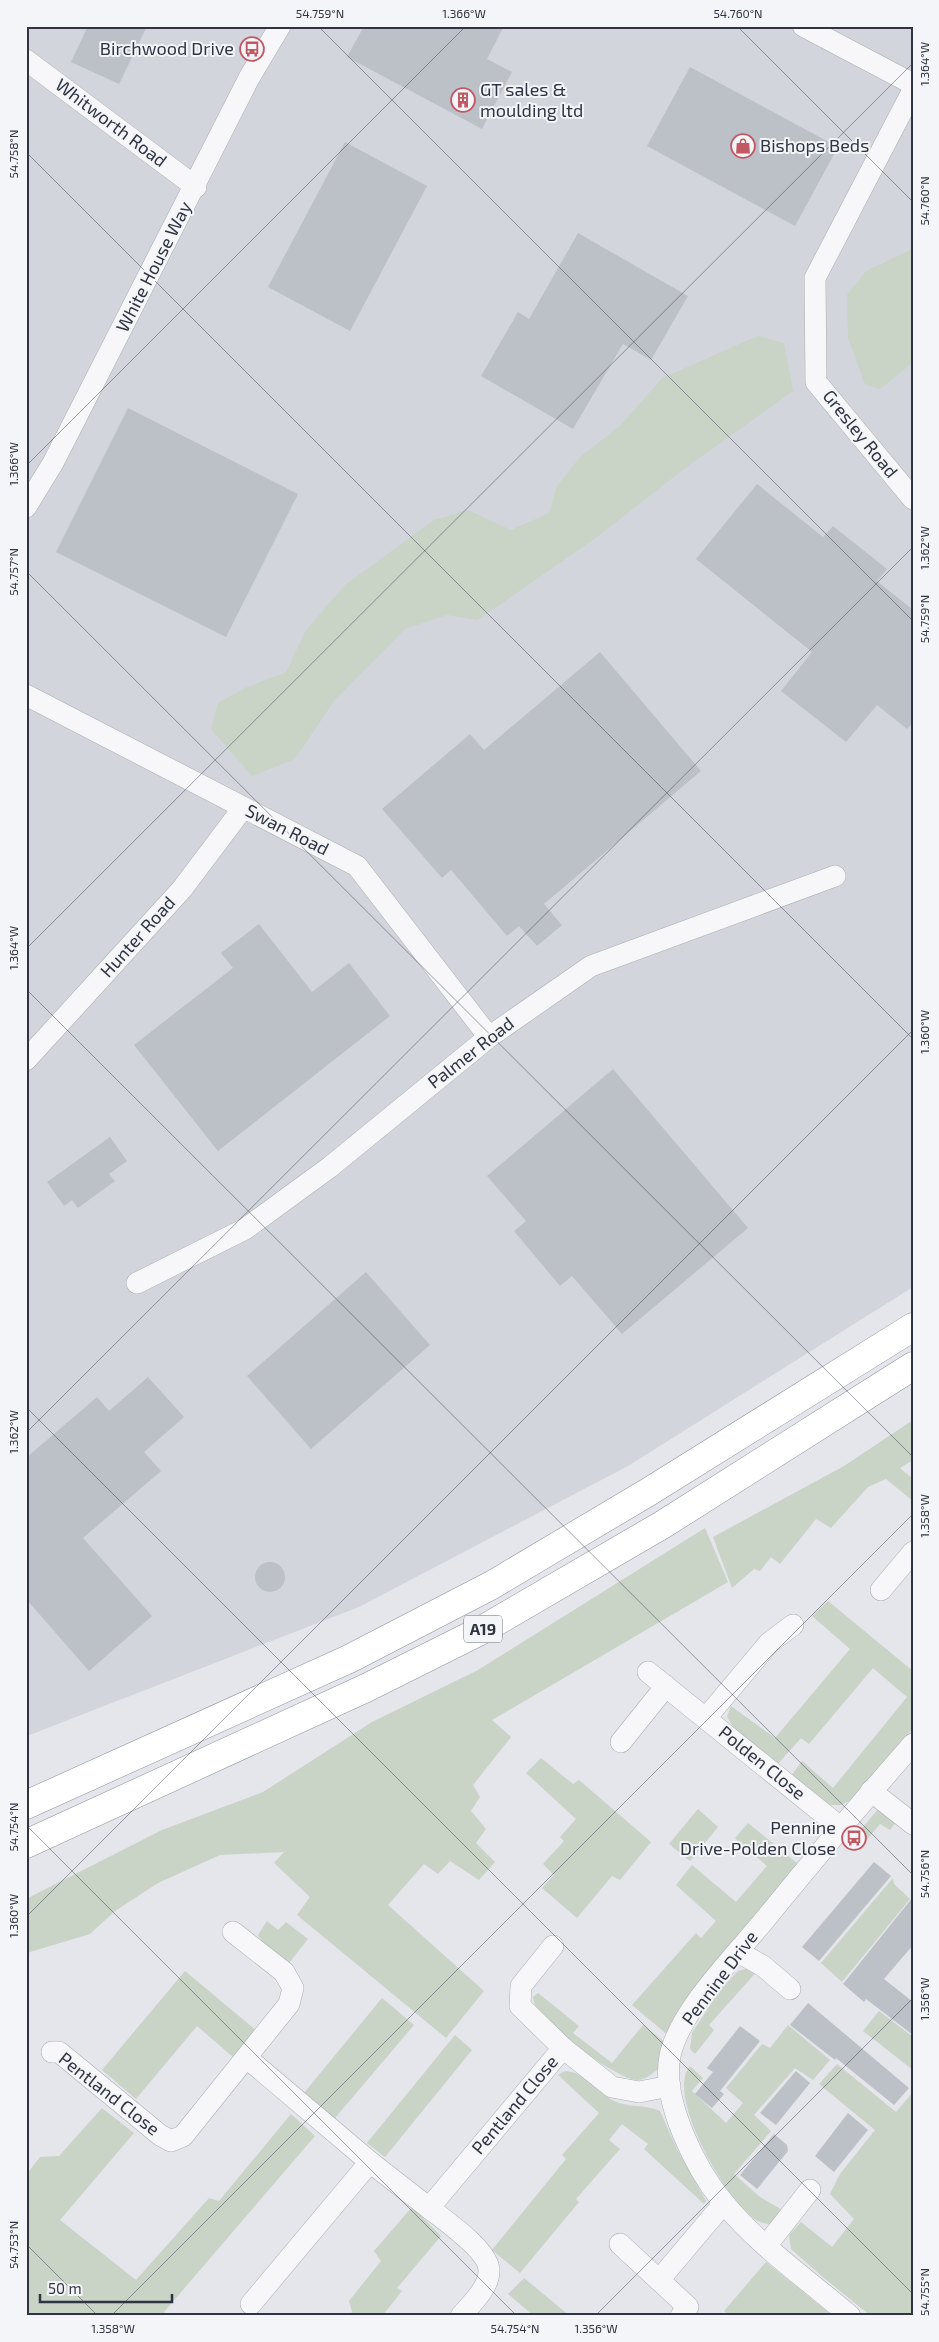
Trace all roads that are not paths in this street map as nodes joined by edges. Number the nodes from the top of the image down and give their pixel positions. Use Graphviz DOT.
graph roads {
  1 [pos="280,26"];
  2 [pos="803,26"];
  3 [pos="26,60"];
  4 [pos="913,84"];
  5 [pos="913,90"];
  6 [pos="196,187"];
  7 [pos="913,498"];
  8 [pos="26,507"];
  9 [pos="26,695"];
  10 [pos="243,808"];
  11 [pos="835,876"];
  12 [pos="489,1037"];
  13 [pos="26,1060"];
  14 [pos="137,1283"];
  15 [pos="913,1327"];
  16 [pos="913,1366"];
  17 [pos="913,1552"];
  18 [pos="881,1590"];
  19 [pos="793,1626"];
  20 [pos="648,1672"];
  21 [pos="666,1686"];
  22 [pos="706,1718"];
  23 [pos="621,1742"];
  24 [pos="913,1744"];
  25 [pos="871,1791"];
  26 [pos="26,1804"];
  27 [pos="913,1824"];
  28 [pos="840,1827"];
  29 [pos="26,1844"];
  30 [pos="233,1932"];
  31 [pos="553,1946"];
  32 [pos="738,1952"];
  33 [pos="790,1989"];
  34 [pos="563,2048"];
  35 [pos="52,2052"];
  36 [pos="247,2058"];
  37 [pos="670,2086"];
  38 [pos="370,2162"];
  39 [pos="810,2190"];
  40 [pos="724,2203"];
  41 [pos="430,2208"];
  42 [pos="620,2244"];
  43 [pos="766,2246"];
  44 [pos="659,2280"];
  45 [pos="251,2304"];
  46 [pos="461,2316"];
  47 [pos="681,2316"];
  48 [pos="850,2316"];
  1 -- 6 [label="street, White House Way"];
  2 -- 4 [label="street"];
  3 -- 6 [label="street, Whitworth Road"];
  5 -- 7 [label="street, Gresley Road"];
  6 -- 8 [label="street, White House Way"];
  9 -- 10 [label="street, Swan Road"];
  10 -- 12 [label="street, Swan Road"];
  10 -- 13 [label="street, Hunter Road"];
  11 -- 12 [label="street, Palmer Road"];
  12 -- 14 [label="street, Palmer Road"];
  15 -- 26 [label="highway, A19"];
  16 -- 29 [label="highway, A19"];
  17 -- 18 [label="street"];
  19 -- 22 [label="street, Polden Close"];
  20 -- 21 [label="street, Polden Close"];
  21 -- 22 [label="street, Polden Close"];
  21 -- 23 [label="street"];
  22 -- 28 [label="street, Polden Close"];
  24 -- 25 [label="street, Pennine Drive"];
  25 -- 27 [label="street"];
  25 -- 28 [label="street, Pennine Drive"];
  28 -- 32 [label="street, Pennine Drive"];
  30 -- 36 [label="street, Pentland Close"];
  31 -- 34 [label="street, Pentland Close"];
  32 -- 33 [label="street"];
  32 -- 37 [label="street, Pennine Drive"];
  34 -- 37 [label="street, Pentland Close"];
  34 -- 41 [label="street, Pentland Close"];
  35 -- 36 [label="street, Pentland Close"];
  36 -- 38 [label="street"];
  37 -- 40 [label="street, Pennine Drive"];
  38 -- 41 [label="street"];
  38 -- 45 [label="street"];
  39 -- 43 [label="street"];
  40 -- 43 [label="street, Pennine Drive"];
  40 -- 44 [label="street"];
  41 -- 46 [label="street"];
  42 -- 44 [label="street"];
  43 -- 48 [label="street, Pennine Drive"];
  44 -- 47 [label="street"];
}
